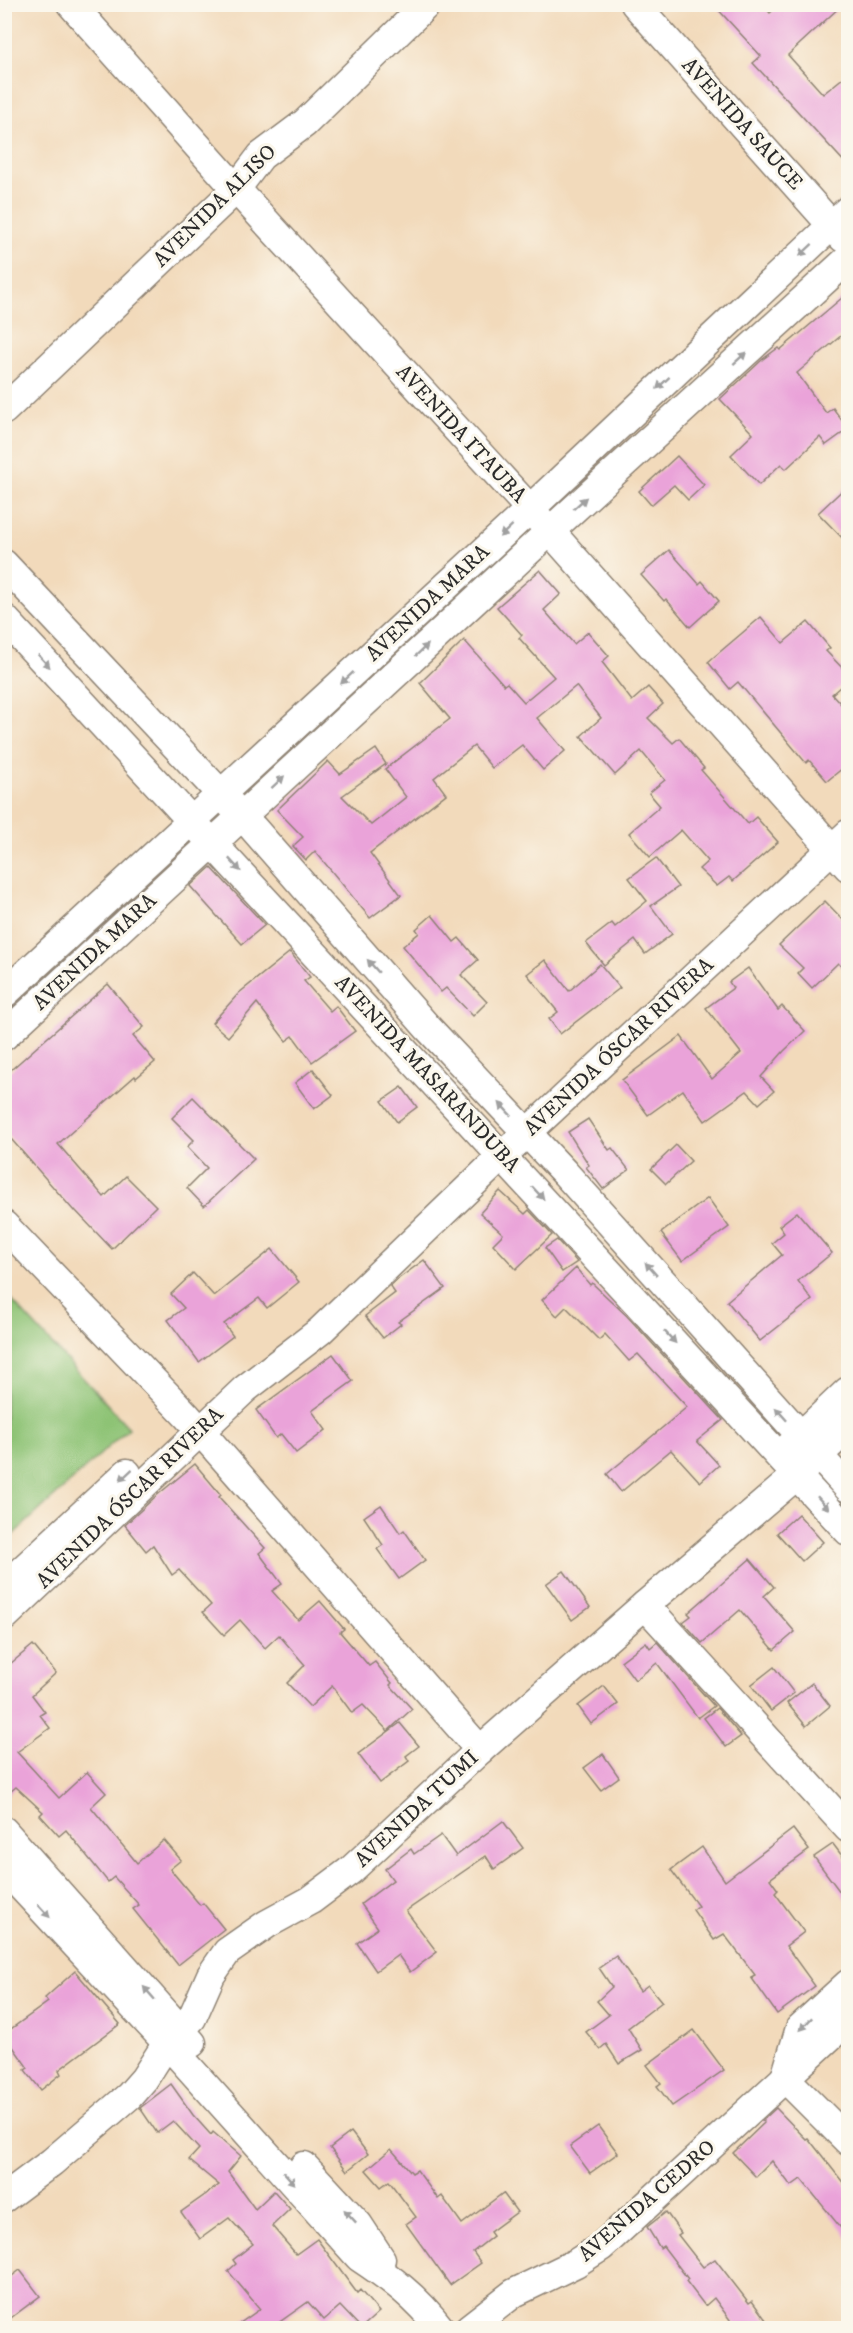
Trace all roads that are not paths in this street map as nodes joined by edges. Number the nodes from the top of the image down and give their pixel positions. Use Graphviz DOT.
graph roads {
  1 [pos="71,4"];
  2 [pos="427,4"];
  3 [pos="634,4"];
  4 [pos="236,189"];
  5 [pos="843,226"];
  6 [pos="849,259"];
  7 [pos="4,410"];
  8 [pos="530,509"];
  9 [pos="550,531"];
  10 [pos="4,564"];
  11 [pos="4,618"];
  12 [pos="221,794"];
  13 [pos="242,816"];
  14 [pos="193,820"];
  15 [pos="214,842"];
  16 [pos="843,850"];
  17 [pos="4,994"];
  18 [pos="4,1036"];
  19 [pos="527,1133"];
  20 [pos="503,1155"];
  21 [pos="4,1225"];
  22 [pos="849,1391"];
  23 [pos="194,1423"];
  24 [pos="849,1428"];
  25 [pos="810,1446"];
  26 [pos="789,1465"];
  27 [pos="849,1488"];
  28 [pos="849,1531"];
  29 [pos="4,1587"];
  30 [pos="645,1605"];
  31 [pos="4,1617"];
  32 [pos="480,1750"];
  33 [pos="849,1828"];
  34 [pos="4,1831"];
  35 [pos="4,1868"];
  36 [pos="849,1984"];
  37 [pos="849,2020"];
  38 [pos="174,2036"];
  39 [pos="785,2078"];
  40 [pos="849,2140"];
  41 [pos="4,2198"];
  42 [pos="440,2328"];
  43 [pos="469,2328"];
  1 -- 4 [label="street, AVENIDA ITAUBA"];
  2 -- 4 [label="street, AVENIDA ALISO"];
  3 -- 5 [label="street, AVENIDA SAUCE"];
  4 -- 7 [label="street, AVENIDA ALISO"];
  4 -- 8 [label="street, AVENIDA ITAUBA"];
  5 -- 8 [label="street, AVENIDA MARA, one-way"];
  9 -- 6 [label="street, AVENIDA MARA, one-way"];
  8 -- 9 [label="street, AVENIDA ITAUBA"];
  8 -- 12 [label="street, AVENIDA MARA, one-way"];
  13 -- 9 [label="street, AVENIDA MARA, one-way"];
  9 -- 16 [label="street, AVENIDA ITAUBA"];
  10 -- 12 [label="street"];
  11 -- 14 [label="street, AVENIDA MASARANDUBA, one-way"];
  12 -- 13 [label="street"];
  12 -- 14 [label="street, AVENIDA MARA"];
  13 -- 15 [label="street, AVENIDA MARA"];
  19 -- 13 [label="street, one-way"];
  14 -- 15 [label="street, AVENIDA MASARANDUBA"];
  14 -- 17 [label="street, AVENIDA MARA"];
  15 -- 18 [label="street, AVENIDA MARA"];
  15 -- 20 [label="street, AVENIDA MASARANDUBA, one-way"];
  16 -- 19 [label="street, AVENIDA ÓSCAR RIVERA"];
  19 -- 20 [label="street, AVENIDA ÓSCAR RIVERA"];
  25 -- 19 [label="street, one-way"];
  20 -- 23 [label="street, AVENIDA ÓSCAR RIVERA"];
  20 -- 26 [label="street, AVENIDA MASARANDUBA, one-way"];
  21 -- 23 [label="street"];
  22 -- 25 [label="street, AVENIDA TUMI"];
  23 -- 29 [label="street, AVENIDA ÓSCAR RIVERA, one-way"];
  23 -- 31 [label="street, AVENIDA ÓSCAR RIVERA"];
  23 -- 32 [label="street"];
  24 -- 25 [label="street, AVENIDA TUMI"];
  25 -- 26 [label="street, AVENIDA TUMI"];
  25 -- 27 [label="street"];
  26 -- 28 [label="street, AVENIDA MASARANDUBA, one-way"];
  26 -- 30 [label="street, AVENIDA TUMI"];
  30 -- 32 [label="street, AVENIDA TUMI"];
  30 -- 33 [label="street"];
  32 -- 38 [label="street, AVENIDA TUMI"];
  38 -- 34 [label="street, one-way"];
  35 -- 38 [label="street, one-way"];
  36 -- 39 [label="street, one-way"];
  37 -- 39 [label="street, AVENIDA CEDRO"];
  38 -- 41 [label="street, AVENIDA TUMI"];
  38 -- 42 [label="street"];
  39 -- 40 [label="street"];
  39 -- 43 [label="street, AVENIDA CEDRO"];
}
